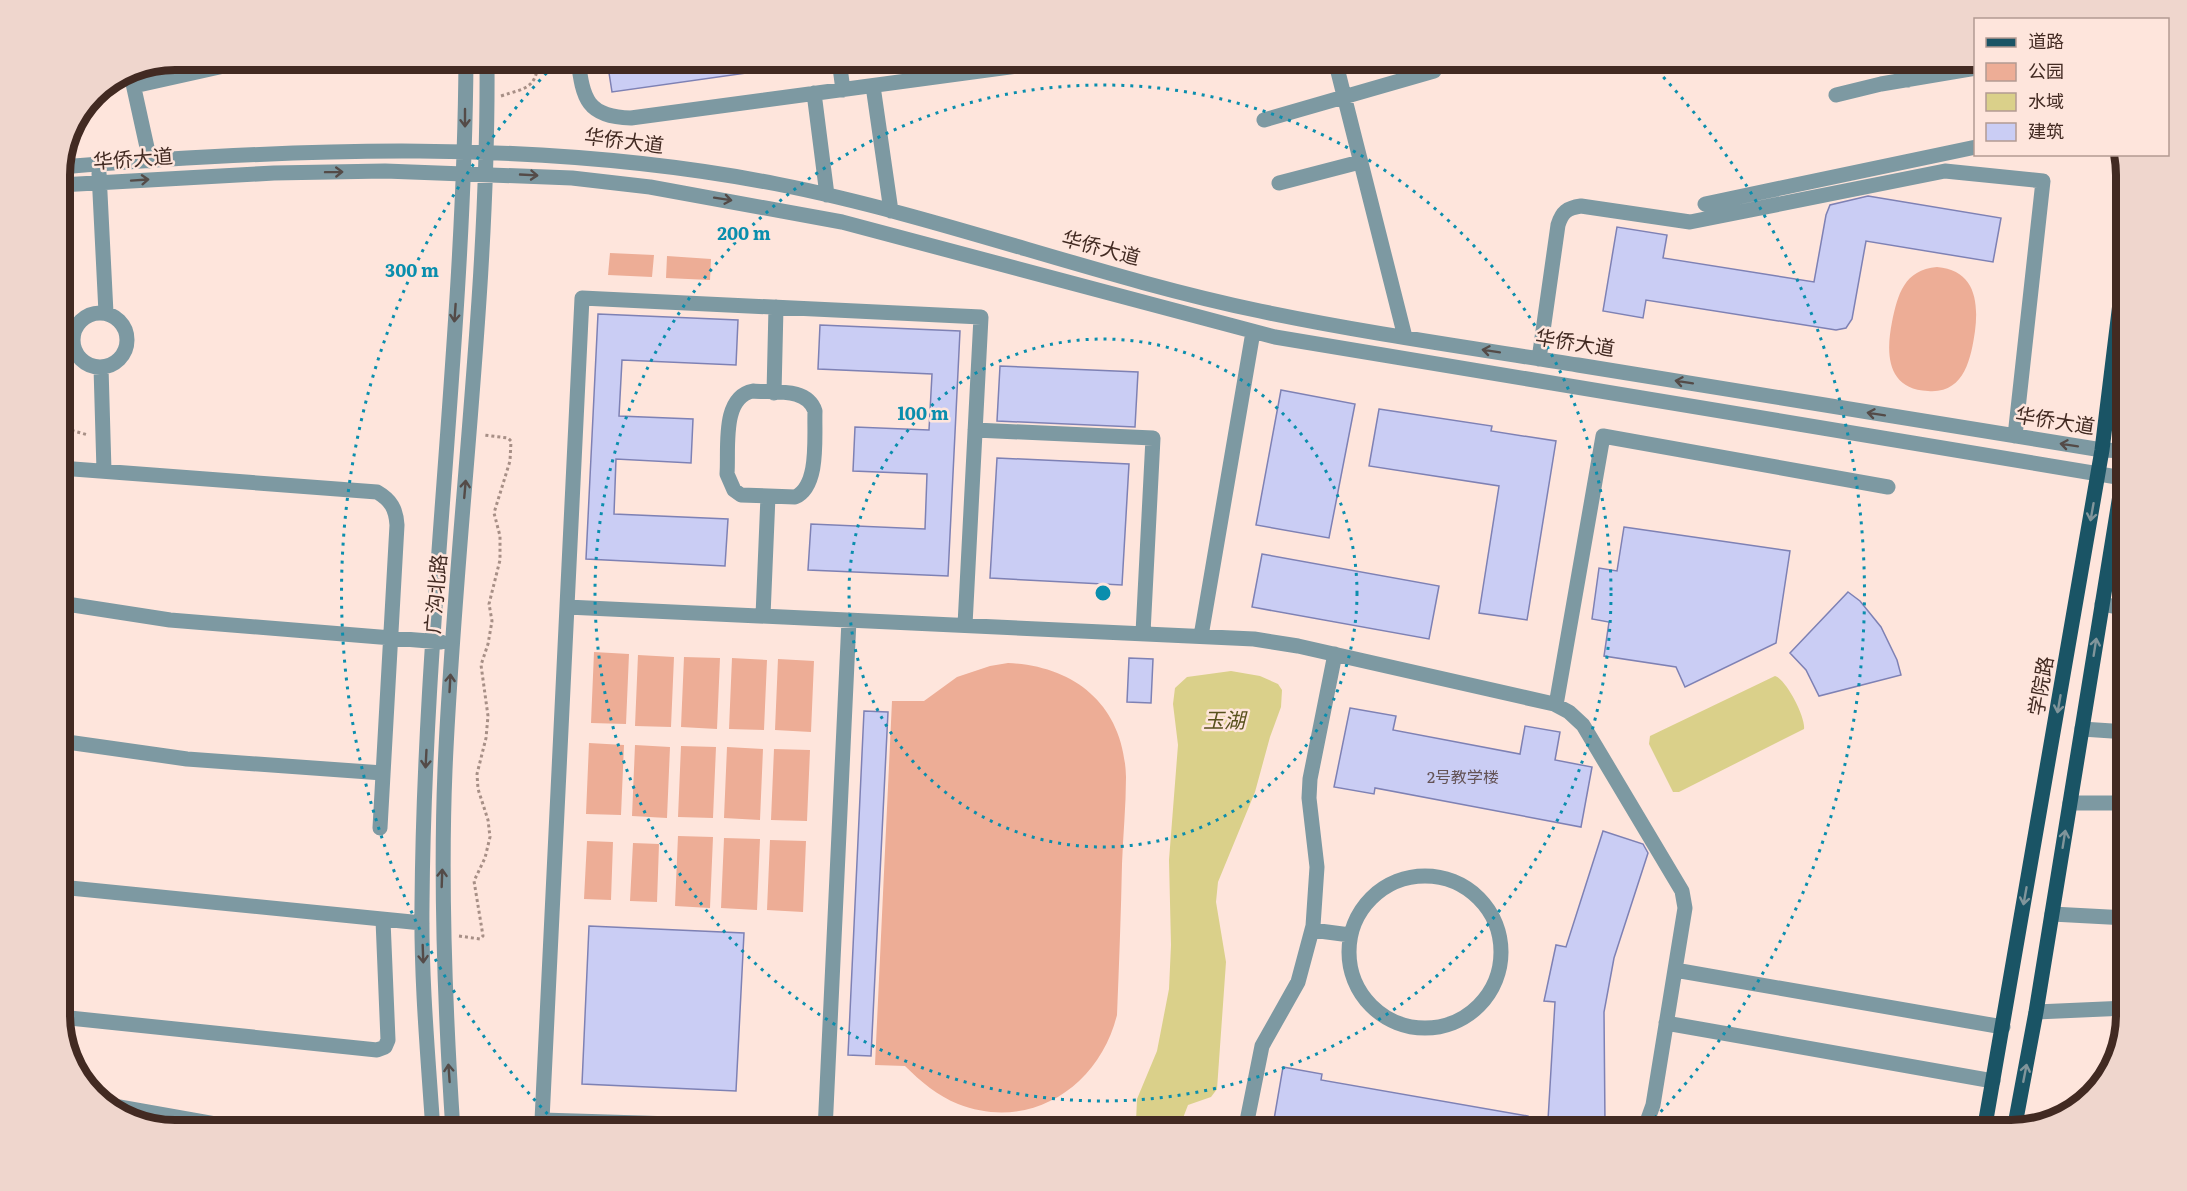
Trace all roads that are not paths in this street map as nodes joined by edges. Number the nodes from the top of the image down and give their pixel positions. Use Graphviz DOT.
graph roads {
  1 [pos="206,70"];
  2 [pos="466,70"];
  3 [pos="487,70"];
  4 [pos="579,70"];
  5 [pos="840,70"];
  6 [pos="990,70"];
  7 [pos="1337,70"];
  8 [pos="1906,70"];
  9 [pos="1965,70"];
  10 [pos="1434,71"];
  11 [pos="133,80"];
  12 [pos="1908,80"];
  13 [pos="134,86"];
  14 [pos="873,86"];
  15 [pos="843,90"];
  16 [pos="814,93"];
  17 [pos="1836,95"];
  18 [pos="1344,97"];
  19 [pos="1264,120"];
  20 [pos="1974,147"];
  21 [pos="465,152"];
  22 [pos="488,152"];
  23 [pos="150,161"];
  24 [pos="1360,162"];
  25 [pos="99,164"];
  26 [pos="71,167"];
  27 [pos="464,173"];
  28 [pos="487,173"];
  29 [pos="100,183"];
  30 [pos="1279,183"];
  31 [pos="71,184"];
  32 [pos="827,195"];
  33 [pos="1706,204"];
  34 [pos="891,211"];
  35 [pos="776,307"];
  36 [pos="106,313"];
  37 [pos="71,326"];
  38 [pos="71,332"];
  39 [pos="1253,332"];
  40 [pos="2116,336"];
  41 [pos="1405,337"];
  42 [pos="1539,359"];
  43 [pos="101,367"];
  44 [pos="774,393"];
  45 [pos="975,430"];
  46 [pos="2014,436"];
  47 [pos="2102,450"];
  48 [pos="2116,451"];
  49 [pos="71,469"];
  50 [pos="104,471"];
  51 [pos="2098,476"];
  52 [pos="2116,477"];
  53 [pos="1888,487"];
  54 [pos="768,496"];
  55 [pos="2116,520"];
  56 [pos="2102,604"];
  57 [pos="71,605"];
  58 [pos="567,607"];
  59 [pos="2116,607"];
  60 [pos="763,616"];
  61 [pos="849,620"];
  62 [pos="965,625"];
  63 [pos="1143,633"];
  64 [pos="1201,636"];
  65 [pos="390,638"];
  66 [pos="432,641"];
  67 [pos="453,642"];
  68 [pos="1335,654"];
  69 [pos="1556,705"];
  70 [pos="2082,729"];
  71 [pos="2116,731"];
  72 [pos="71,743"];
  73 [pos="383,772"];
  74 [pos="2070,803"];
  75 [pos="2116,803"];
  76 [pos="380,828"];
  77 [pos="71,888"];
  78 [pos="2052,914"];
  79 [pos="2116,917"];
  80 [pos="383,920"];
  81 [pos="422,923"];
  82 [pos="1312,930"];
  83 [pos="1350,935"];
  84 [pos="1675,970"];
  85 [pos="2116,1008"];
  86 [pos="2036,1012"];
  87 [pos="71,1018"];
  88 [pos="1666,1023"];
  89 [pos="2003,1027"];
  90 [pos="1993,1081"];
  91 [pos="126,1108"];
  92 [pos="193,1120"];
  93 [pos="432,1120"];
  94 [pos="452,1120"];
  95 [pos="543,1120"];
  96 [pos="825,1120"];
  97 [pos="1247,1120"];
  98 [pos="1647,1120"];
  99 [pos="1986,1120"];
  100 [pos="2016,1120"];
  1 -- 13 [label="street"];
  2 -- 21 [label="street, 广沟北路, one-way"];
  3 -- 22 [label="street, 广沟北路"];
  4 -- 16 [label="street"];
  5 -- 15 [label="street"];
  6 -- 14 [label="street"];
  7 -- 18 [label="street"];
  8 -- 12 [label="street"];
  9 -- 12 [label="street"];
  10 -- 18 [label="street"];
  11 -- 13 [label="street"];
  12 -- 17 [label="street"];
  13 -- 23 [label="street"];
  14 -- 15 [label="street"];
  14 -- 34 [label="street"];
  15 -- 16 [label="street"];
  16 -- 32 [label="street"];
  18 -- 19 [label="street"];
  18 -- 24 [label="street"];
  20 -- 33 [label="street"];
  21 -- 22 [label="street, 华侨大道"];
  21 -- 23 [label="street, 华侨大道"];
  21 -- 27 [label="street, 广沟北路"];
  22 -- 28 [label="street, 广沟北路"];
  22 -- 32 [label="street, 华侨大道"];
  23 -- 25 [label="street, 华侨大道"];
  24 -- 30 [label="street"];
  24 -- 41 [label="street"];
  25 -- 26 [label="street, 华侨大道"];
  25 -- 29 [label="street"];
  27 -- 28 [label="street, 华侨大道"];
  29 -- 27 [label="street, 华侨大道, one-way"];
  27 -- 66 [label="street, 广沟北路, one-way"];
  28 -- 39 [label="street, 华侨大道, one-way"];
  67 -- 28 [label="street, 广沟北路, one-way"];
  29 -- 31 [label="street, 华侨大道"];
  29 -- 36 [label="street"];
  32 -- 34 [label="street, 华侨大道"];
  34 -- 41 [label="street, 华侨大道"];
  35 -- 44 [label="street"];
  35 -- 45 [label="street"];
  35 -- 58 [label="street"];
  36 -- 37 [label="street"];
  36 -- 43 [label="street"];
  38 -- 43 [label="street"];
  39 -- 51 [label="street, 华侨大道"];
  39 -- 64 [label="street"];
  40 -- 47 [label="main road, 学院路"];
  42 -- 41 [label="street, 华侨大道, one-way"];
  46 -- 42 [label="street, 华侨大道, one-way"];
  42 -- 46 [label="street"];
  43 -- 50 [label="street"];
  44 -- 54 [label="street"];
  44 -- 54 [label="street"];
  45 -- 62 [label="street"];
  45 -- 63 [label="street"];
  47 -- 46 [label="street, 华侨大道, one-way"];
  47 -- 48 [label="street, 华侨大道"];
  47 -- 51 [label="main road, 学院路"];
  49 -- 50 [label="street"];
  50 -- 65 [label="street"];
  51 -- 52 [label="street, 华侨大道"];
  51 -- 89 [label="main road, 学院路, one-way"];
  53 -- 69 [label="street"];
  54 -- 60 [label="street"];
  55 -- 56 [label="main road"];
  56 -- 59 [label="street"];
  70 -- 56 [label="main road, one-way"];
  57 -- 65 [label="street"];
  58 -- 60 [label="street"];
  58 -- 95 [label="street"];
  60 -- 61 [label="street"];
  61 -- 62 [label="street"];
  61 -- 96 [label="street"];
  62 -- 63 [label="street"];
  63 -- 64 [label="street"];
  64 -- 68 [label="street"];
  65 -- 66 [label="street"];
  65 -- 73 [label="street"];
  66 -- 67 [label="street"];
  66 -- 81 [label="street, 广沟北路, one-way"];
  94 -- 67 [label="street, 广沟北路, one-way"];
  68 -- 69 [label="street"];
  68 -- 82 [label="street"];
  69 -- 84 [label="street"];
  70 -- 71 [label="street"];
  70 -- 74 [label="main road"];
  72 -- 73 [label="street"];
  73 -- 76 [label="street"];
  74 -- 75 [label="street"];
  78 -- 74 [label="main road, one-way"];
  77 -- 80 [label="street"];
  78 -- 79 [label="street"];
  78 -- 86 [label="main road"];
  80 -- 81 [label="street"];
  80 -- 87 [label="street"];
  81 -- 93 [label="street, 广沟北路, one-way"];
  82 -- 83 [label="street"];
  82 -- 97 [label="street"];
  83 -- 83 [label="street"];
  84 -- 88 [label="street"];
  84 -- 89 [label="street"];
  85 -- 86 [label="street"];
  100 -- 86 [label="main road, one-way"];
  88 -- 90 [label="street"];
  88 -- 98 [label="street"];
  89 -- 90 [label="main road, 学院路"];
  90 -- 99 [label="main road, 学院路"];
  91 -- 92 [label="street"];
}
